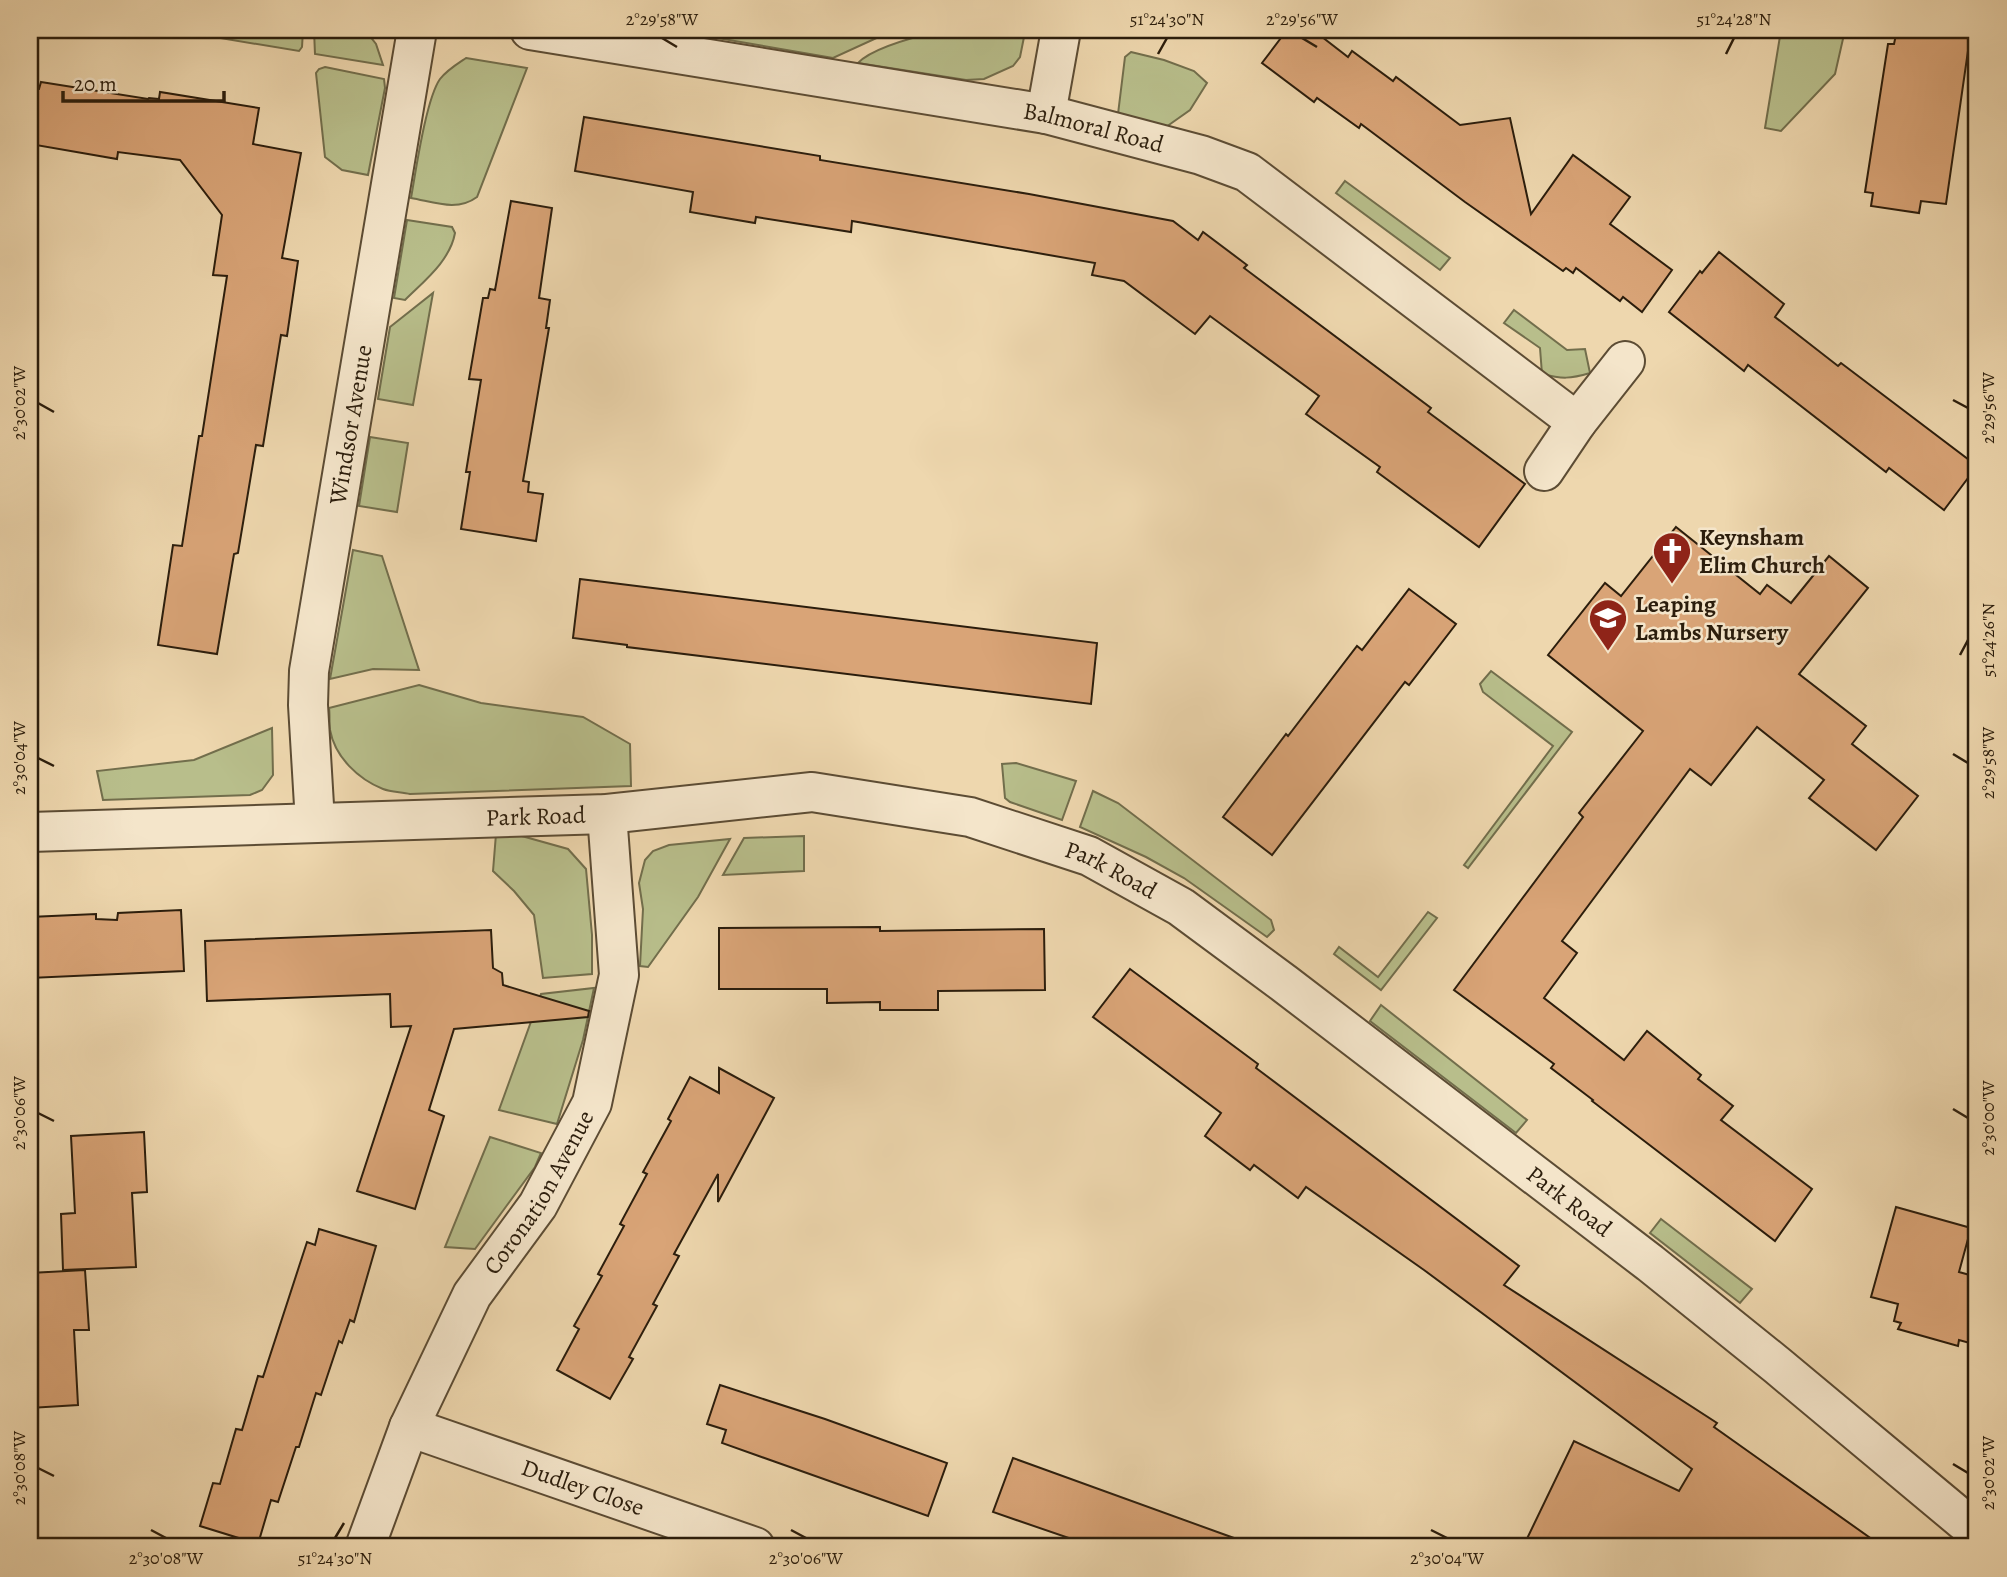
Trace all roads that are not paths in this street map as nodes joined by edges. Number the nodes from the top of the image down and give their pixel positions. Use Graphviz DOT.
graph roads {
  1 [pos="417,30"];
  2 [pos="530,30"];
  3 [pos="1061,30"];
  4 [pos="1046,114"];
  5 [pos="1625,361"];
  6 [pos="1577,422"];
  7 [pos="1544,471"];
  8 [pos="607,814"];
  9 [pos="315,822"];
  10 [pos="30,832"];
  11 [pos="409,1426"];
  12 [pos="1977,1532"];
  13 [pos="365,1547"];
  14 [pos="755,1547"];
  1 -- 9 [label="street, Windsor Avenue"];
  2 -- 4 [label="street, Balmoral Road"];
  3 -- 4 [label="street"];
  4 -- 6 [label="street, Balmoral Road"];
  5 -- 6 [label="street"];
  6 -- 7 [label="street"];
  8 -- 9 [label="street, Park Road"];
  8 -- 11 [label="street, Coronation Avenue"];
  8 -- 12 [label="street, Park Road"];
  9 -- 10 [label="street, Park Road"];
  11 -- 13 [label="street, Coronation Avenue"];
  11 -- 14 [label="street, Dudley Close"];
}
